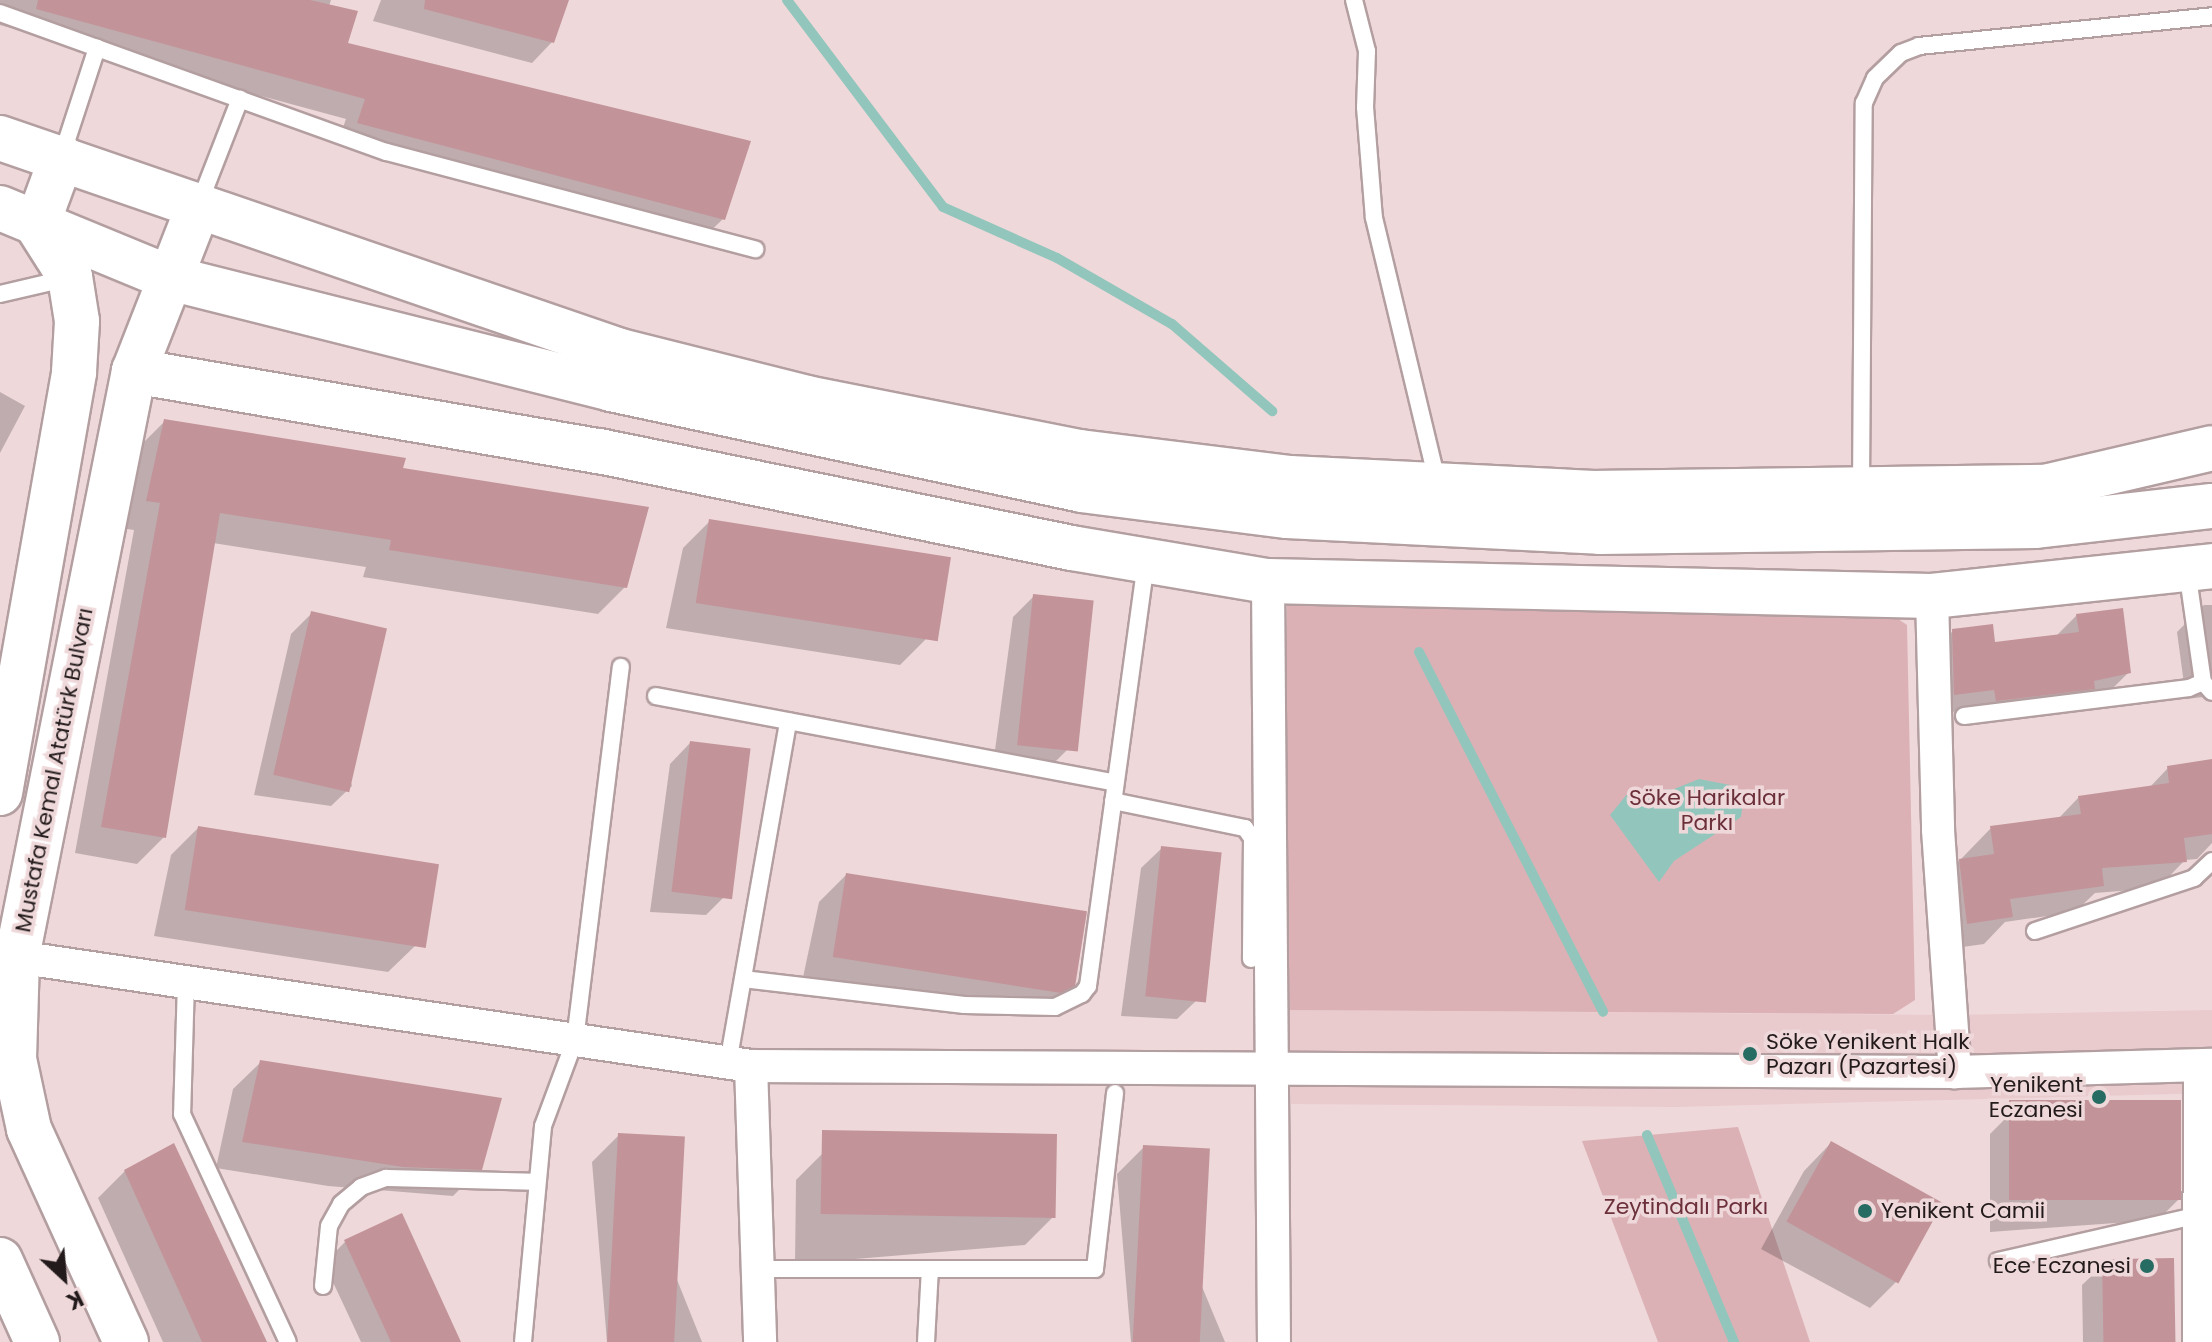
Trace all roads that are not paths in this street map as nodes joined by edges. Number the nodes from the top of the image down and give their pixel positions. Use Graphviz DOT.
graph roads {
  1 [pos="1354,0"];
  2 [pos="0,13"];
  3 [pos="2212,16"];
  4 [pos="97,48"];
  5 [pos="240,99"];
  6 [pos="0,138"];
  7 [pos="62,157"];
  8 [pos="199,205"];
  9 [pos="18,217"];
  10 [pos="755,249"];
  11 [pos="70,277"];
  12 [pos="170,278"];
  13 [pos="0,294"];
  14 [pos="134,371"];
  15 [pos="2212,448"];
  16 [pos="1438,485"];
  17 [pos="1861,490"];
  18 [pos="2212,506"];
  19 [pos="1146,561"];
  20 [pos="2200,567"];
  21 [pos="1268,581"];
  22 [pos="1932,596"];
  23 [pos="621,667"];
  24 [pos="2208,687"];
  25 [pos="656,696"];
  26 [pos="1964,716"];
  27 [pos="788,721"];
  28 [pos="1115,783"];
  29 [pos="0,793"];
  30 [pos="1113,801"];
  31 [pos="2212,861"];
  32 [pos="2035,931"];
  33 [pos="17,957"];
  34 [pos="1251,959"];
  35 [pos="743,979"];
  36 [pos="186,982"];
  37 [pos="575,1040"];
  38 [pos="740,1064"];
  39 [pos="2206,1066"];
  40 [pos="1275,1071"];
  41 [pos="1955,1072"];
  42 [pos="1115,1093"];
  43 [pos="12,1117"];
  44 [pos="535,1182"];
  45 [pos="2199,1215"];
  46 [pos="0,1260"];
  47 [pos="1998,1261"];
  48 [pos="758,1269"];
  49 [pos="930,1269"];
  50 [pos="323,1286"];
  51 [pos="37,1342"];
  52 [pos="126,1342"];
  53 [pos="288,1342"];
  54 [pos="523,1342"];
  55 [pos="760,1342"];
  56 [pos="926,1342"];
  57 [pos="1274,1342"];
  58 [pos="2199,1342"];
  1 -- 16 [label="lane"];
  2 -- 4 [label="lane"];
  3 -- 17 [label="lane"];
  4 -- 5 [label="lane"];
  4 -- 7 [label="lane"];
  5 -- 8 [label="lane"];
  5 -- 10 [label="lane"];
  6 -- 7 [label="main road"];
  7 -- 8 [label="main road"];
  7 -- 9 [label="main road"];
  8 -- 12 [label="main road, Mustafa Kemal Atatürk Bulvarı"];
  8 -- 16 [label="main road"];
  9 -- 11 [label="main road"];
  9 -- 12 [label="main road"];
  11 -- 13 [label="lane"];
  11 -- 29 [label="main road"];
  12 -- 14 [label="main road, Mustafa Kemal Atatürk Bulvarı"];
  12 -- 18 [label="main road"];
  14 -- 19 [label="main road"];
  14 -- 33 [label="main road, Mustafa Kemal Atatürk Bulvarı"];
  15 -- 17 [label="main road"];
  16 -- 17 [label="main road"];
  19 -- 21 [label="main road"];
  19 -- 28 [label="lane"];
  20 -- 22 [label="main road"];
  20 -- 24 [label="lane"];
  21 -- 22 [label="main road"];
  21 -- 40 [label="street"];
  22 -- 41 [label="street"];
  23 -- 37 [label="lane"];
  24 -- 26 [label="lane"];
  25 -- 27 [label="lane"];
  27 -- 28 [label="lane"];
  27 -- 35 [label="lane"];
  28 -- 30 [label="lane"];
  30 -- 34 [label="lane"];
  30 -- 35 [label="lane"];
  31 -- 32 [label="lane"];
  33 -- 36 [label="street"];
  33 -- 43 [label="main road, Mustafa Kemal Atatürk Bulvarı"];
  35 -- 38 [label="lane"];
  36 -- 37 [label="street"];
  36 -- 53 [label="lane"];
  37 -- 38 [label="street"];
  37 -- 44 [label="lane"];
  38 -- 40 [label="street"];
  38 -- 48 [label="street"];
  39 -- 41 [label="street"];
  39 -- 45 [label="street"];
  40 -- 41 [label="street"];
  40 -- 57 [label="street"];
  42 -- 49 [label="lane"];
  43 -- 52 [label="main road, Mustafa Kemal Atatürk Bulvarı"];
  44 -- 50 [label="lane"];
  44 -- 54 [label="lane"];
  45 -- 47 [label="lane"];
  45 -- 58 [label="street"];
  46 -- 51 [label="main road"];
  48 -- 49 [label="lane"];
  48 -- 55 [label="street"];
  49 -- 56 [label="lane"];
}
